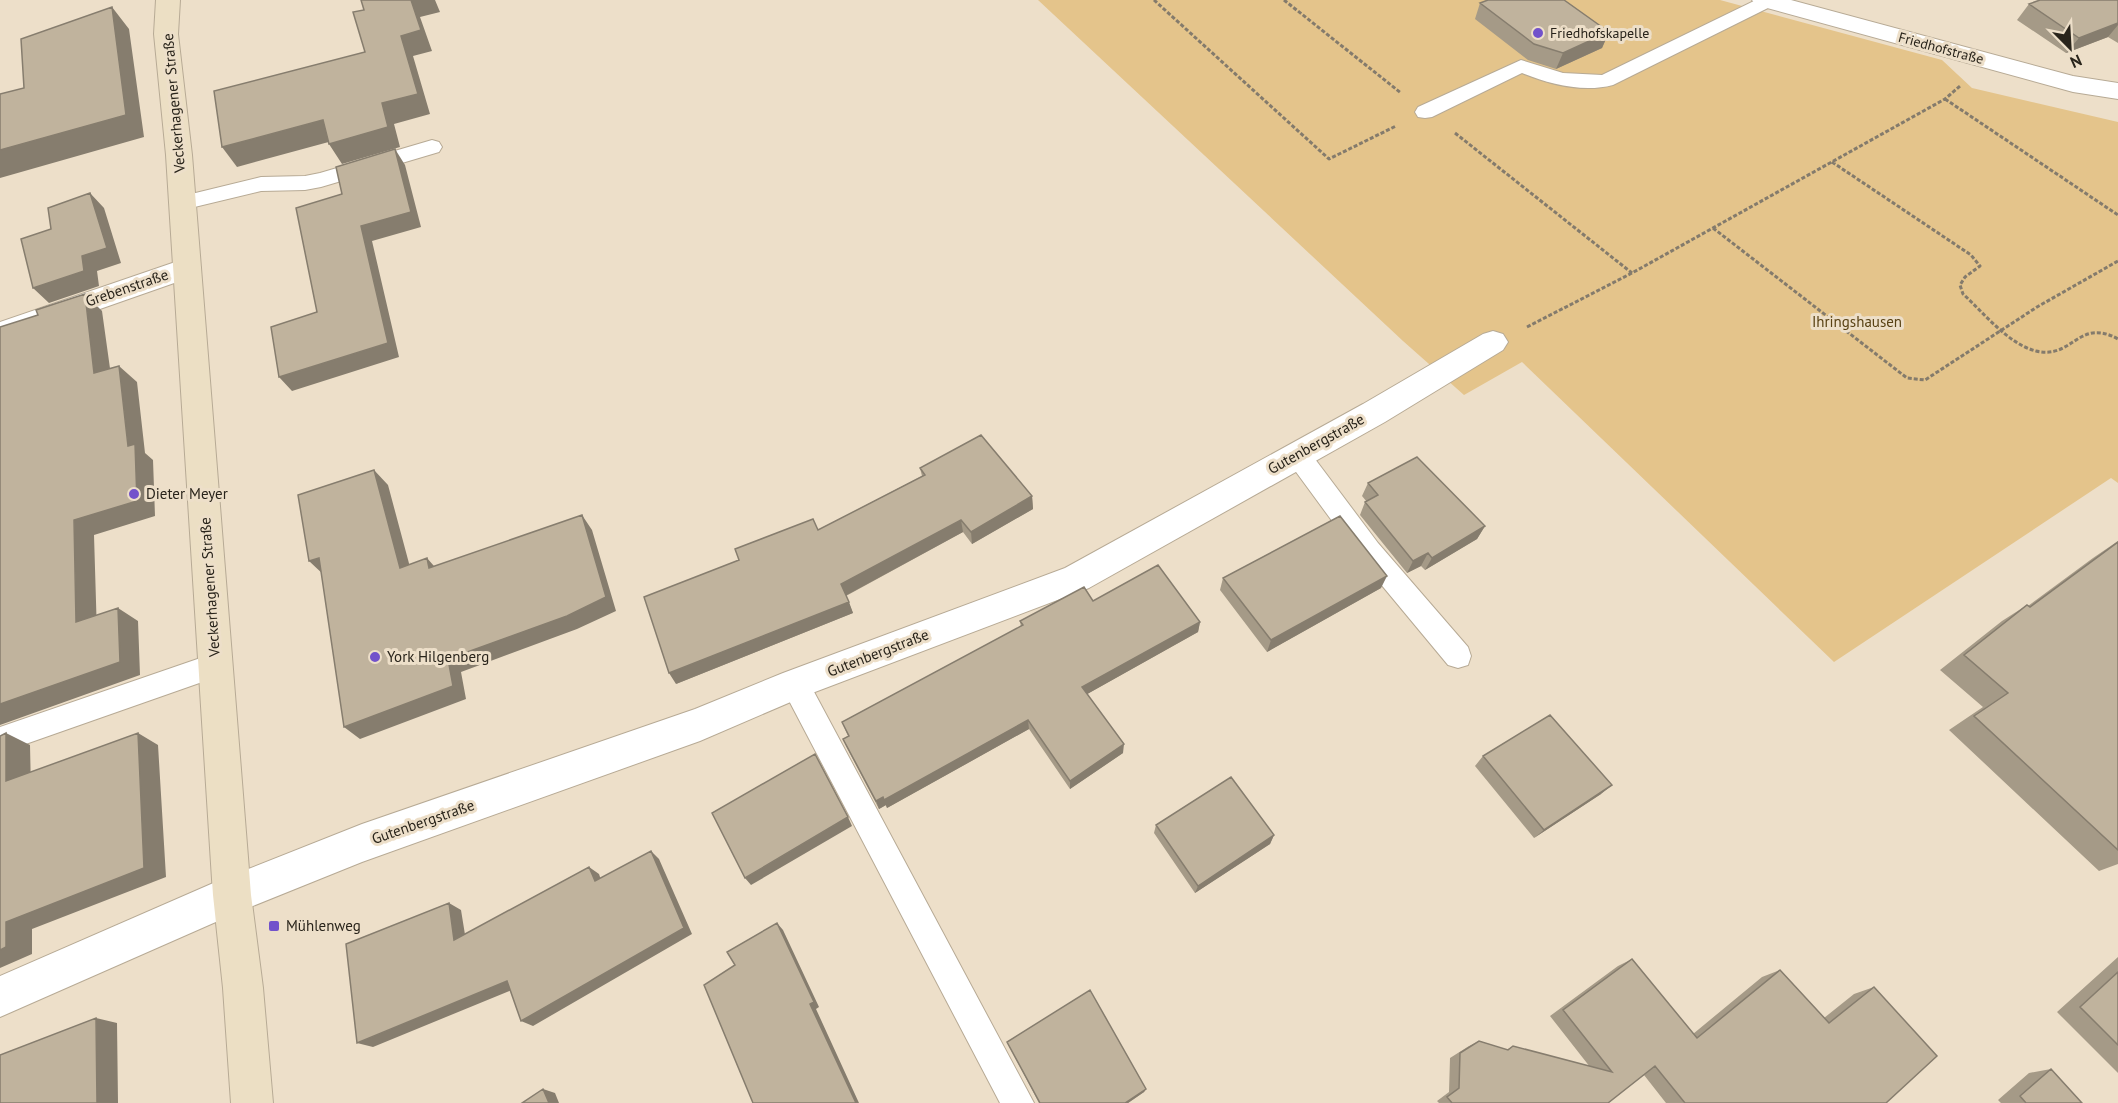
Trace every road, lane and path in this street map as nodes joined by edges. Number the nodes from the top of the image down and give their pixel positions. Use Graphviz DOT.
graph roads {
  1 [pos="168,0"];
  2 [pos="1154,0"];
  3 [pos="1284,0"];
  4 [pos="1766,0"];
  5 [pos="1981,59"];
  6 [pos="2118,92"];
  7 [pos="1945,99"];
  8 [pos="1425,112"];
  9 [pos="432,147"];
  10 [pos="1832,162"];
  11 [pos="182,204"];
  12 [pos="2118,215"];
  13 [pos="1713,228"];
  14 [pos="2118,261"];
  15 [pos="187,268"];
  16 [pos="1632,273"];
  17 [pos="2004,330"];
  18 [pos="0,333"];
  19 [pos="2118,339"];
  20 [pos="1493,342"];
  21 [pos="1297,454"];
  22 [pos="1458,656"];
  23 [pos="215,665"];
  24 [pos="795,684"];
  25 [pos="0,740"];
  26 [pos="232,895"];
  27 [pos="0,997"];
  28 [pos="252,1103"];
  29 [pos="1018,1103"];
  1 -- 11 [label="street, Veckerhagener Straße"];
  2 -- 8 [label="path"];
  3 -- 8 [label="path"];
  4 -- 5 [label="street, Friedhofstraße"];
  4 -- 8 [label="lane"];
  5 -- 6 [label="street, Friedhofstraße"];
  5 -- 7 [label="path"];
  7 -- 10 [label="path"];
  7 -- 12 [label="path"];
  8 -- 16 [label="path"];
  9 -- 11 [label="lane"];
  10 -- 13 [label="path"];
  10 -- 17 [label="path"];
  11 -- 15 [label="street, Veckerhagener Straße"];
  13 -- 16 [label="path"];
  13 -- 17 [label="path"];
  14 -- 17 [label="path"];
  15 -- 18 [label="street, Grebenstraße"];
  15 -- 23 [label="street, Veckerhagener Straße"];
  16 -- 20 [label="path"];
  17 -- 19 [label="path"];
  20 -- 21 [label="street, Gutenbergstraße"];
  21 -- 22 [label="lane"];
  21 -- 24 [label="street, Gutenbergstraße"];
  23 -- 25 [label="lane"];
  23 -- 26 [label="street, Veckerhagener Straße"];
  24 -- 26 [label="street, Gutenbergstraße"];
  24 -- 29 [label="lane"];
  26 -- 27 [label="street"];
  26 -- 28 [label="street, Veckerhagener Straße"];
}
